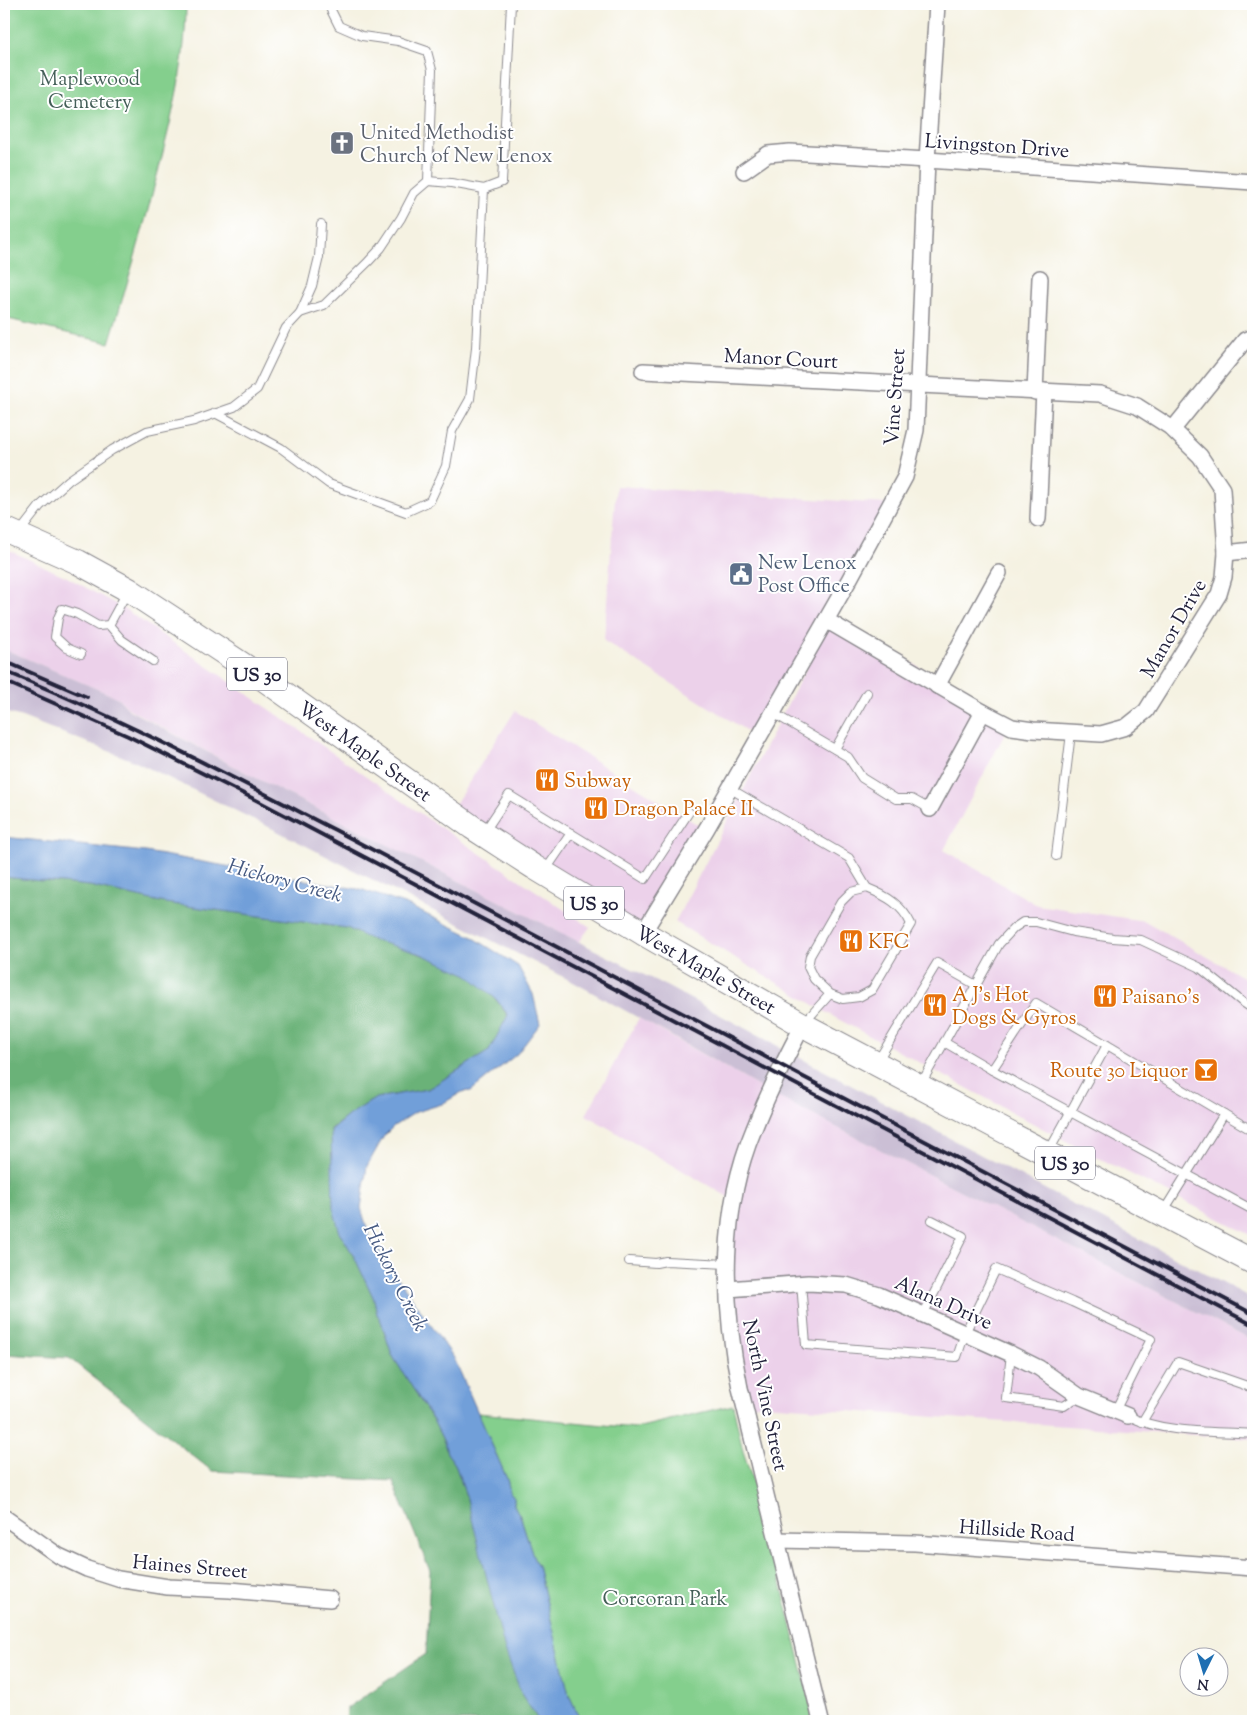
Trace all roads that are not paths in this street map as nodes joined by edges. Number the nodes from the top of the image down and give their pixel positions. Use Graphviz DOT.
graph roads {
  1 [pos="328,4"];
  2 [pos="511,4"];
  3 [pos="937,4"];
  4 [pos="927,160"];
  5 [pos="744,171"];
  6 [pos="428,181"];
  7 [pos="1253,182"];
  8 [pos="484,189"];
  9 [pos="322,224"];
  10 [pos="1040,278"];
  11 [pos="300,313"];
  12 [pos="1253,337"];
  13 [pos="643,372"];
  14 [pos="917,384"];
  15 [pos="1040,392"];
  16 [pos="215,413"];
  17 [pos="1172,430"];
  18 [pos="1038,519"];
  19 [pos="11,532"];
  20 [pos="1253,550"];
  21 [pos="1226,553"];
  22 [pos="999,573"];
  23 [pos="128,590"];
  24 [pos="826,620"];
  25 [pos="109,625"];
  26 [pos="81,654"];
  27 [pos="153,660"];
  28 [pos="937,686"];
  29 [pos="867,693"];
  30 [pos="983,712"];
  31 [pos="772,713"];
  32 [pos="1071,733"];
  33 [pos="835,749"];
  34 [pos="729,788"];
  35 [pos="930,809"];
  36 [pos="689,812"];
  37 [pos="571,833"];
  38 [pos="483,834"];
  39 [pos="1056,856"];
  40 [pos="544,873"];
  41 [pos="867,888"];
  42 [pos="643,933"];
  43 [pos="976,985"];
  44 [pos="830,994"];
  45 [pos="1253,1009"];
  46 [pos="803,1025"];
  47 [pos="944,1042"];
  48 [pos="1106,1045"];
  49 [pos="876,1063"];
  50 [pos="992,1070"];
  51 [pos="920,1086"];
  52 [pos="1070,1112"];
  53 [pos="1224,1114"];
  54 [pos="1253,1131"];
  55 [pos="1048,1154"];
  56 [pos="1186,1174"];
  57 [pos="1253,1210"];
  58 [pos="1162,1215"];
  59 [pos="932,1220"];
  60 [pos="629,1261"];
  61 [pos="1253,1262"];
  62 [pos="727,1264"];
  63 [pos="801,1283"];
  64 [pos="728,1289"];
  65 [pos="923,1315"];
  66 [pos="965,1334"];
  67 [pos="1011,1354"];
  68 [pos="1253,1388"];
  69 [pos="1079,1396"];
  70 [pos="1128,1416"];
  71 [pos="1253,1434"];
  72 [pos="4,1517"];
  73 [pos="778,1540"];
  74 [pos="1253,1568"];
  75 [pos="330,1599"];
  76 [pos="821,1721"];
  1 -- 6 [label="lane"];
  2 -- 8 [label="lane"];
  3 -- 4 [label="street, Vine Street"];
  4 -- 5 [label="street, Livingston Drive"];
  4 -- 7 [label="street, Livingston Drive"];
  4 -- 14 [label="street, Vine Street"];
  6 -- 8 [label="lane"];
  6 -- 11 [label="lane"];
  8 -- 16 [label="lane"];
  9 -- 11 [label="lane"];
  10 -- 15 [label="street"];
  11 -- 16 [label="lane"];
  12 -- 17 [label="street"];
  13 -- 14 [label="street, Manor Court"];
  14 -- 15 [label="street, Manor Drive"];
  14 -- 24 [label="street, Vine Street"];
  15 -- 17 [label="street, Manor Drive"];
  15 -- 18 [label="street"];
  16 -- 19 [label="lane"];
  17 -- 21 [label="street, Manor Drive"];
  19 -- 23 [label="main road, West Maple Street / US 30"];
  20 -- 21 [label="street"];
  21 -- 32 [label="street, Manor Drive"];
  22 -- 28 [label="street"];
  23 -- 25 [label="lane"];
  23 -- 38 [label="main road, West Maple Street / US 30"];
  24 -- 28 [label="street, Manor Drive"];
  24 -- 31 [label="street, Vine Street"];
  25 -- 26 [label="lane"];
  25 -- 27 [label="lane"];
  28 -- 30 [label="street, Manor Drive"];
  29 -- 33 [label="lane"];
  30 -- 32 [label="street, Manor Drive"];
  30 -- 35 [label="street"];
  31 -- 33 [label="lane"];
  31 -- 34 [label="street, Vine Street"];
  32 -- 39 [label="lane"];
  33 -- 35 [label="lane"];
  34 -- 41 [label="lane"];
  34 -- 42 [label="street, Vine Street"];
  36 -- 37 [label="lane"];
  37 -- 38 [label="lane"];
  37 -- 40 [label="lane"];
  38 -- 40 [label="main road, West Maple Street / US 30"];
  40 -- 42 [label="main road, West Maple Street / US 30"];
  41 -- 44 [label="lane"];
  41 -- 44 [label="lane"];
  42 -- 46 [label="main road, West Maple Street / US 30"];
  43 -- 45 [label="lane"];
  43 -- 47 [label="lane"];
  43 -- 49 [label="lane"];
  44 -- 46 [label="lane"];
  46 -- 49 [label="main road, West Maple Street / US 30"];
  46 -- 62 [label="street, North Vine Street"];
  47 -- 50 [label="lane"];
  47 -- 51 [label="lane"];
  48 -- 50 [label="lane"];
  48 -- 52 [label="lane"];
  48 -- 53 [label="lane"];
  49 -- 51 [label="main road, West Maple Street / US 30"];
  50 -- 52 [label="lane"];
  51 -- 55 [label="main road, West Maple Street / US 30"];
  52 -- 55 [label="lane"];
  52 -- 56 [label="lane"];
  53 -- 54 [label="lane"];
  53 -- 56 [label="lane"];
  55 -- 58 [label="main road, West Maple Street / US 30"];
  56 -- 57 [label="lane"];
  56 -- 58 [label="lane"];
  58 -- 61 [label="main road, West Maple Street / US 30"];
  59 -- 65 [label="lane"];
  60 -- 62 [label="lane"];
  62 -- 64 [label="street, North Vine Street"];
  63 -- 64 [label="street, Alana Drive"];
  63 -- 65 [label="street, Alana Drive"];
  63 -- 66 [label="lane"];
  64 -- 73 [label="street, North Vine Street"];
  65 -- 66 [label="street, Alana Drive"];
  66 -- 67 [label="street, Alana Drive"];
  66 -- 70 [label="lane"];
  67 -- 69 [label="street, Alana Drive"];
  67 -- 69 [label="lane"];
  68 -- 70 [label="lane"];
  69 -- 70 [label="street, Alana Drive"];
  70 -- 71 [label="lane"];
  72 -- 75 [label="street, Haines Street"];
  73 -- 74 [label="street, Hillside Road"];
  73 -- 76 [label="street, North Vine Street"];
}
